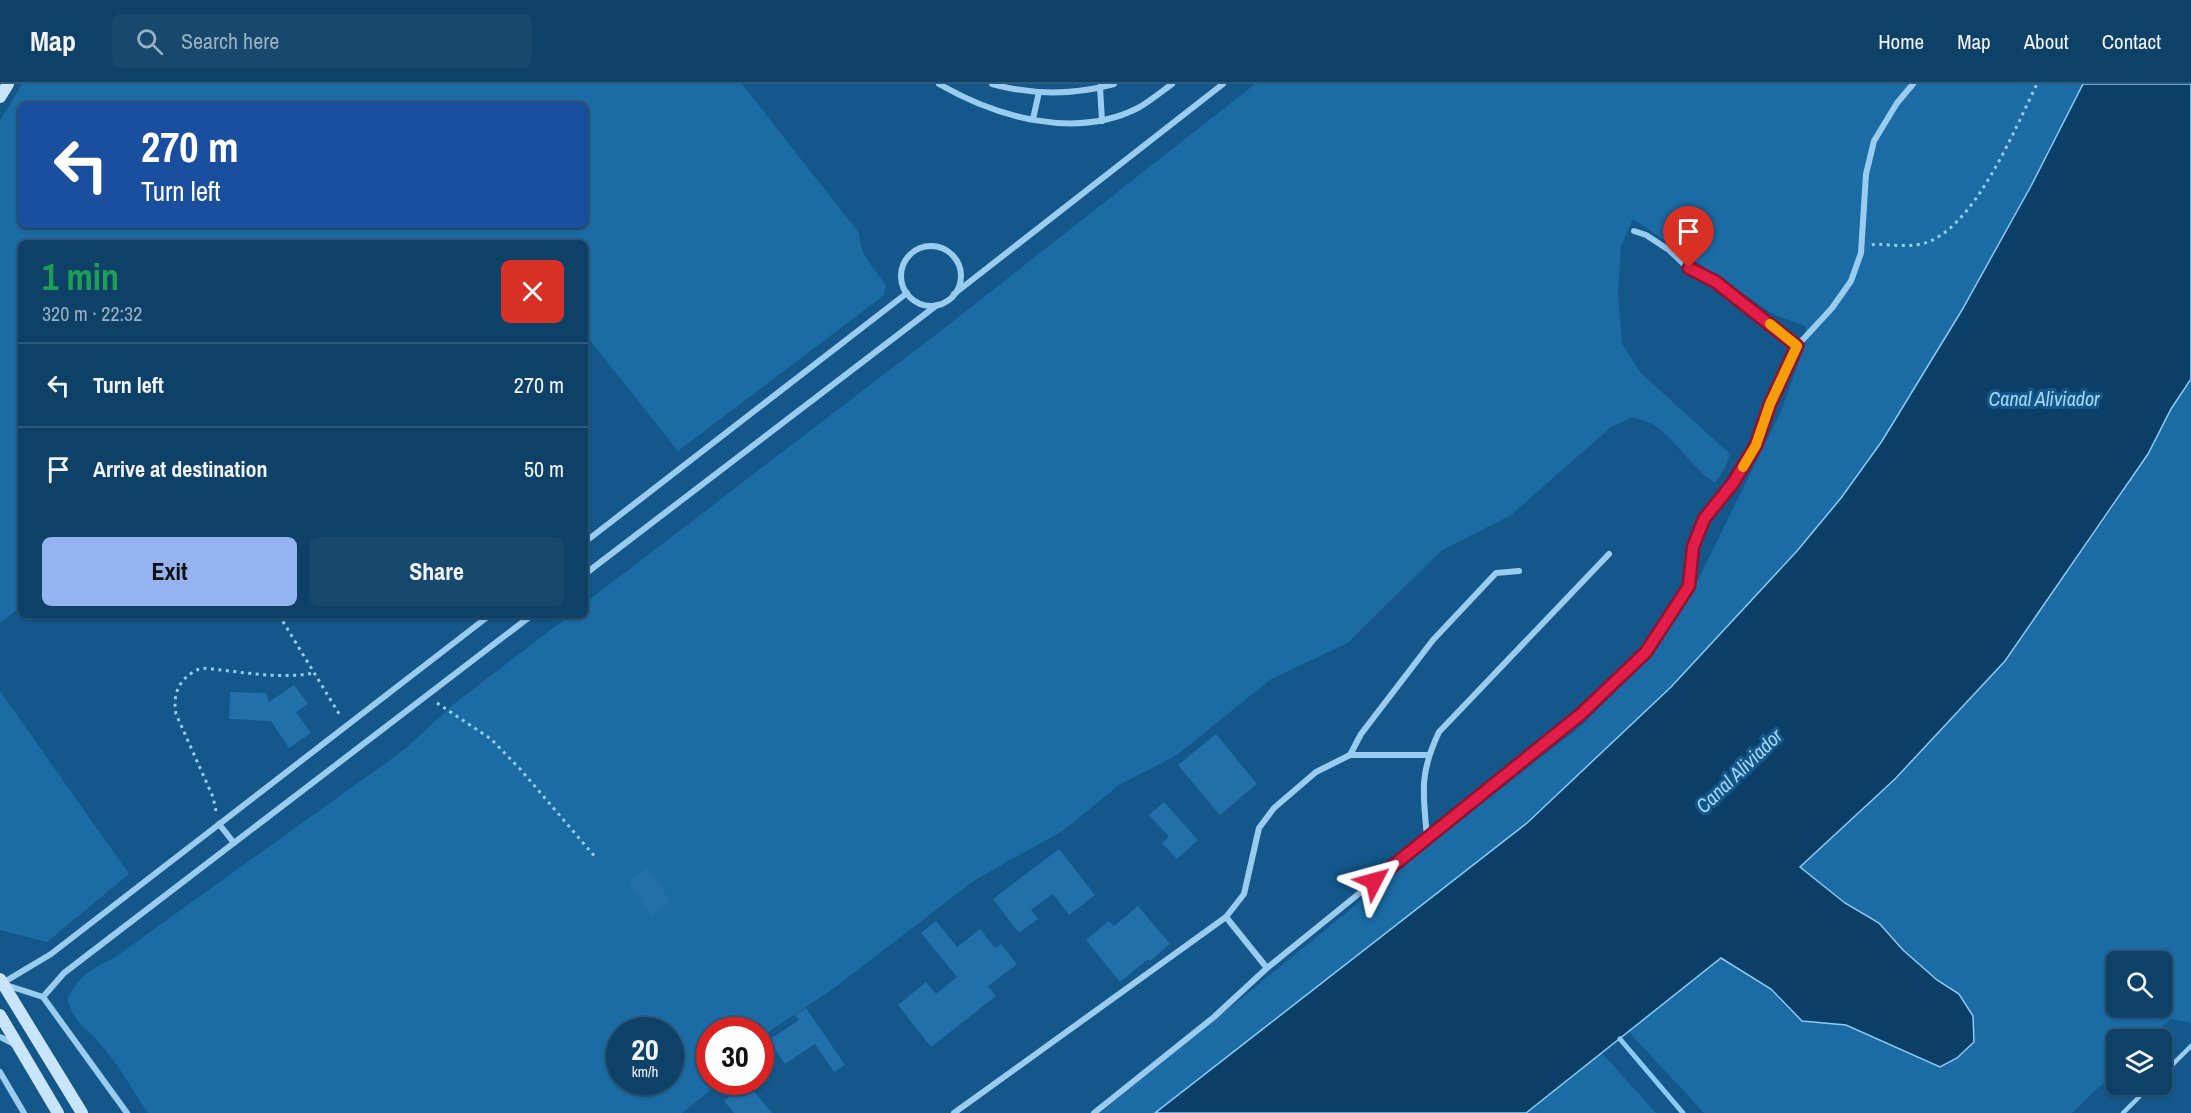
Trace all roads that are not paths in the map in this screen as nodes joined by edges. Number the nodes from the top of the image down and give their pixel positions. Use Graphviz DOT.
graph roads {
  1 [pos="8,84"];
  2 [pos="939,84"];
  3 [pos="992,84"];
  4 [pos="1114,84"];
  5 [pos="1172,84"];
  6 [pos="1223,84"];
  7 [pos="1913,84"];
  8 [pos="1100,87"];
  9 [pos="1039,92"];
  10 [pos="0,97"];
  11 [pos="1033,119"];
  12 [pos="1102,121"];
  13 [pos="1635,231"];
  14 [pos="907,293"];
  15 [pos="954,294"];
  16 [pos="937,305"];
  17 [pos="1797,346"];
  18 [pos="588,540"];
  19 [pos="1609,554"];
  20 [pos="1518,571"];
  21 [pos="588,572"];
  22 [pos="486,618"];
  23 [pos="528,618"];
  24 [pos="1350,755"];
  25 [pos="1428,755"];
  26 [pos="219,824"];
  27 [pos="1427,837"];
  28 [pos="234,843"];
  29 [pos="1226,917"];
  30 [pos="1267,968"];
  31 [pos="1,982"];
  32 [pos="43,998"];
  33 [pos="0,1015"];
  34 [pos="0,1037"];
  35 [pos="18,1046"];
  36 [pos="2191,1046"];
  37 [pos="2172,1065"];
  38 [pos="0,1072"];
  39 [pos="2141,1095"];
  40 [pos="24,1113"];
  41 [pos="58,1113"];
  42 [pos="82,1113"];
  43 [pos="127,1113"];
  44 [pos="954,1113"];
  45 [pos="1094,1113"];
  46 [pos="2123,1113"];
  1 -- 10 [label="main road"];
  2 -- 11 [label="street"];
  3 -- 9 [label="street"];
  4 -- 8 [label="street"];
  5 -- 12 [label="street"];
  6 -- 15 [label="street"];
  7 -- 17 [label="street"];
  8 -- 9 [label="street"];
  8 -- 12 [label="street"];
  9 -- 11 [label="street"];
  11 -- 12 [label="street"];
  13 -- 17 [label="street"];
  14 -- 15 [label="street"];
  14 -- 16 [label="street"];
  14 -- 18 [label="street"];
  15 -- 16 [label="street"];
  16 -- 21 [label="street"];
  17 -- 27 [label="street"];
  19 -- 25 [label="street"];
  20 -- 24 [label="street"];
  22 -- 26 [label="street"];
  23 -- 28 [label="street"];
  24 -- 25 [label="street"];
  24 -- 29 [label="street"];
  25 -- 27 [label="street"];
  26 -- 28 [label="street"];
  26 -- 31 [label="street"];
  27 -- 30 [label="street"];
  28 -- 32 [label="street"];
  29 -- 30 [label="street"];
  29 -- 44 [label="street"];
  30 -- 45 [label="street"];
  31 -- 32 [label="street"];
  31 -- 42 [label="main road"];
  32 -- 43 [label="street"];
  33 -- 35 [label="main road"];
  34 -- 35 [label="street"];
  35 -- 41 [label="main road"];
  36 -- 37 [label="lane"];
  38 -- 40 [label="street"];
  39 -- 46 [label="lane"];
}
